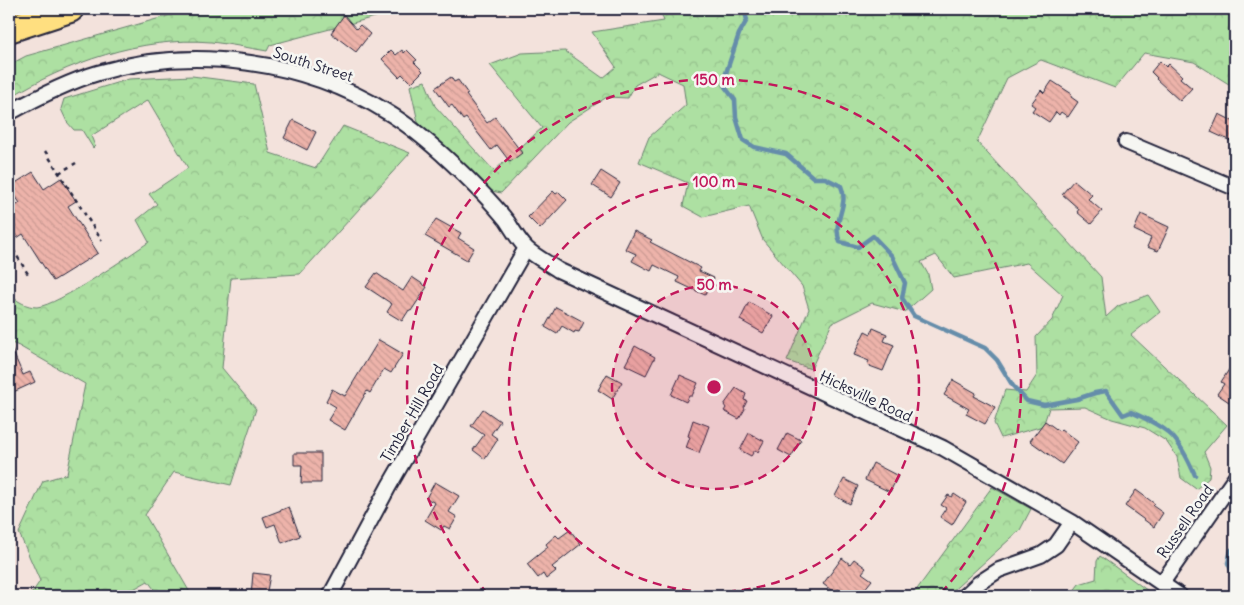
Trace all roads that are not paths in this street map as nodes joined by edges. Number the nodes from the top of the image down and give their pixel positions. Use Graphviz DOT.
graph roads {
  1 [pos="70,9"];
  2 [pos="9,29"];
  3 [pos="9,113"];
  4 [pos="1126,142"];
  5 [pos="1235,188"];
  6 [pos="526,248"];
  7 [pos="1235,478"];
  8 [pos="1072,522"];
  9 [pos="1162,583"];
  10 [pos="330,596"];
  11 [pos="966,596"];
  12 [pos="1180,596"];
  1 -- 2 [label="highway"];
  3 -- 6 [label="street, South Street"];
  4 -- 5 [label="street"];
  6 -- 8 [label="street, Hicksville Road"];
  6 -- 10 [label="street, Timber Hill Road"];
  7 -- 9 [label="street, Russell Road"];
  8 -- 9 [label="street, Hicksville Road"];
  8 -- 11 [label="street"];
  9 -- 12 [label="street, Hicksville Road"];
}
